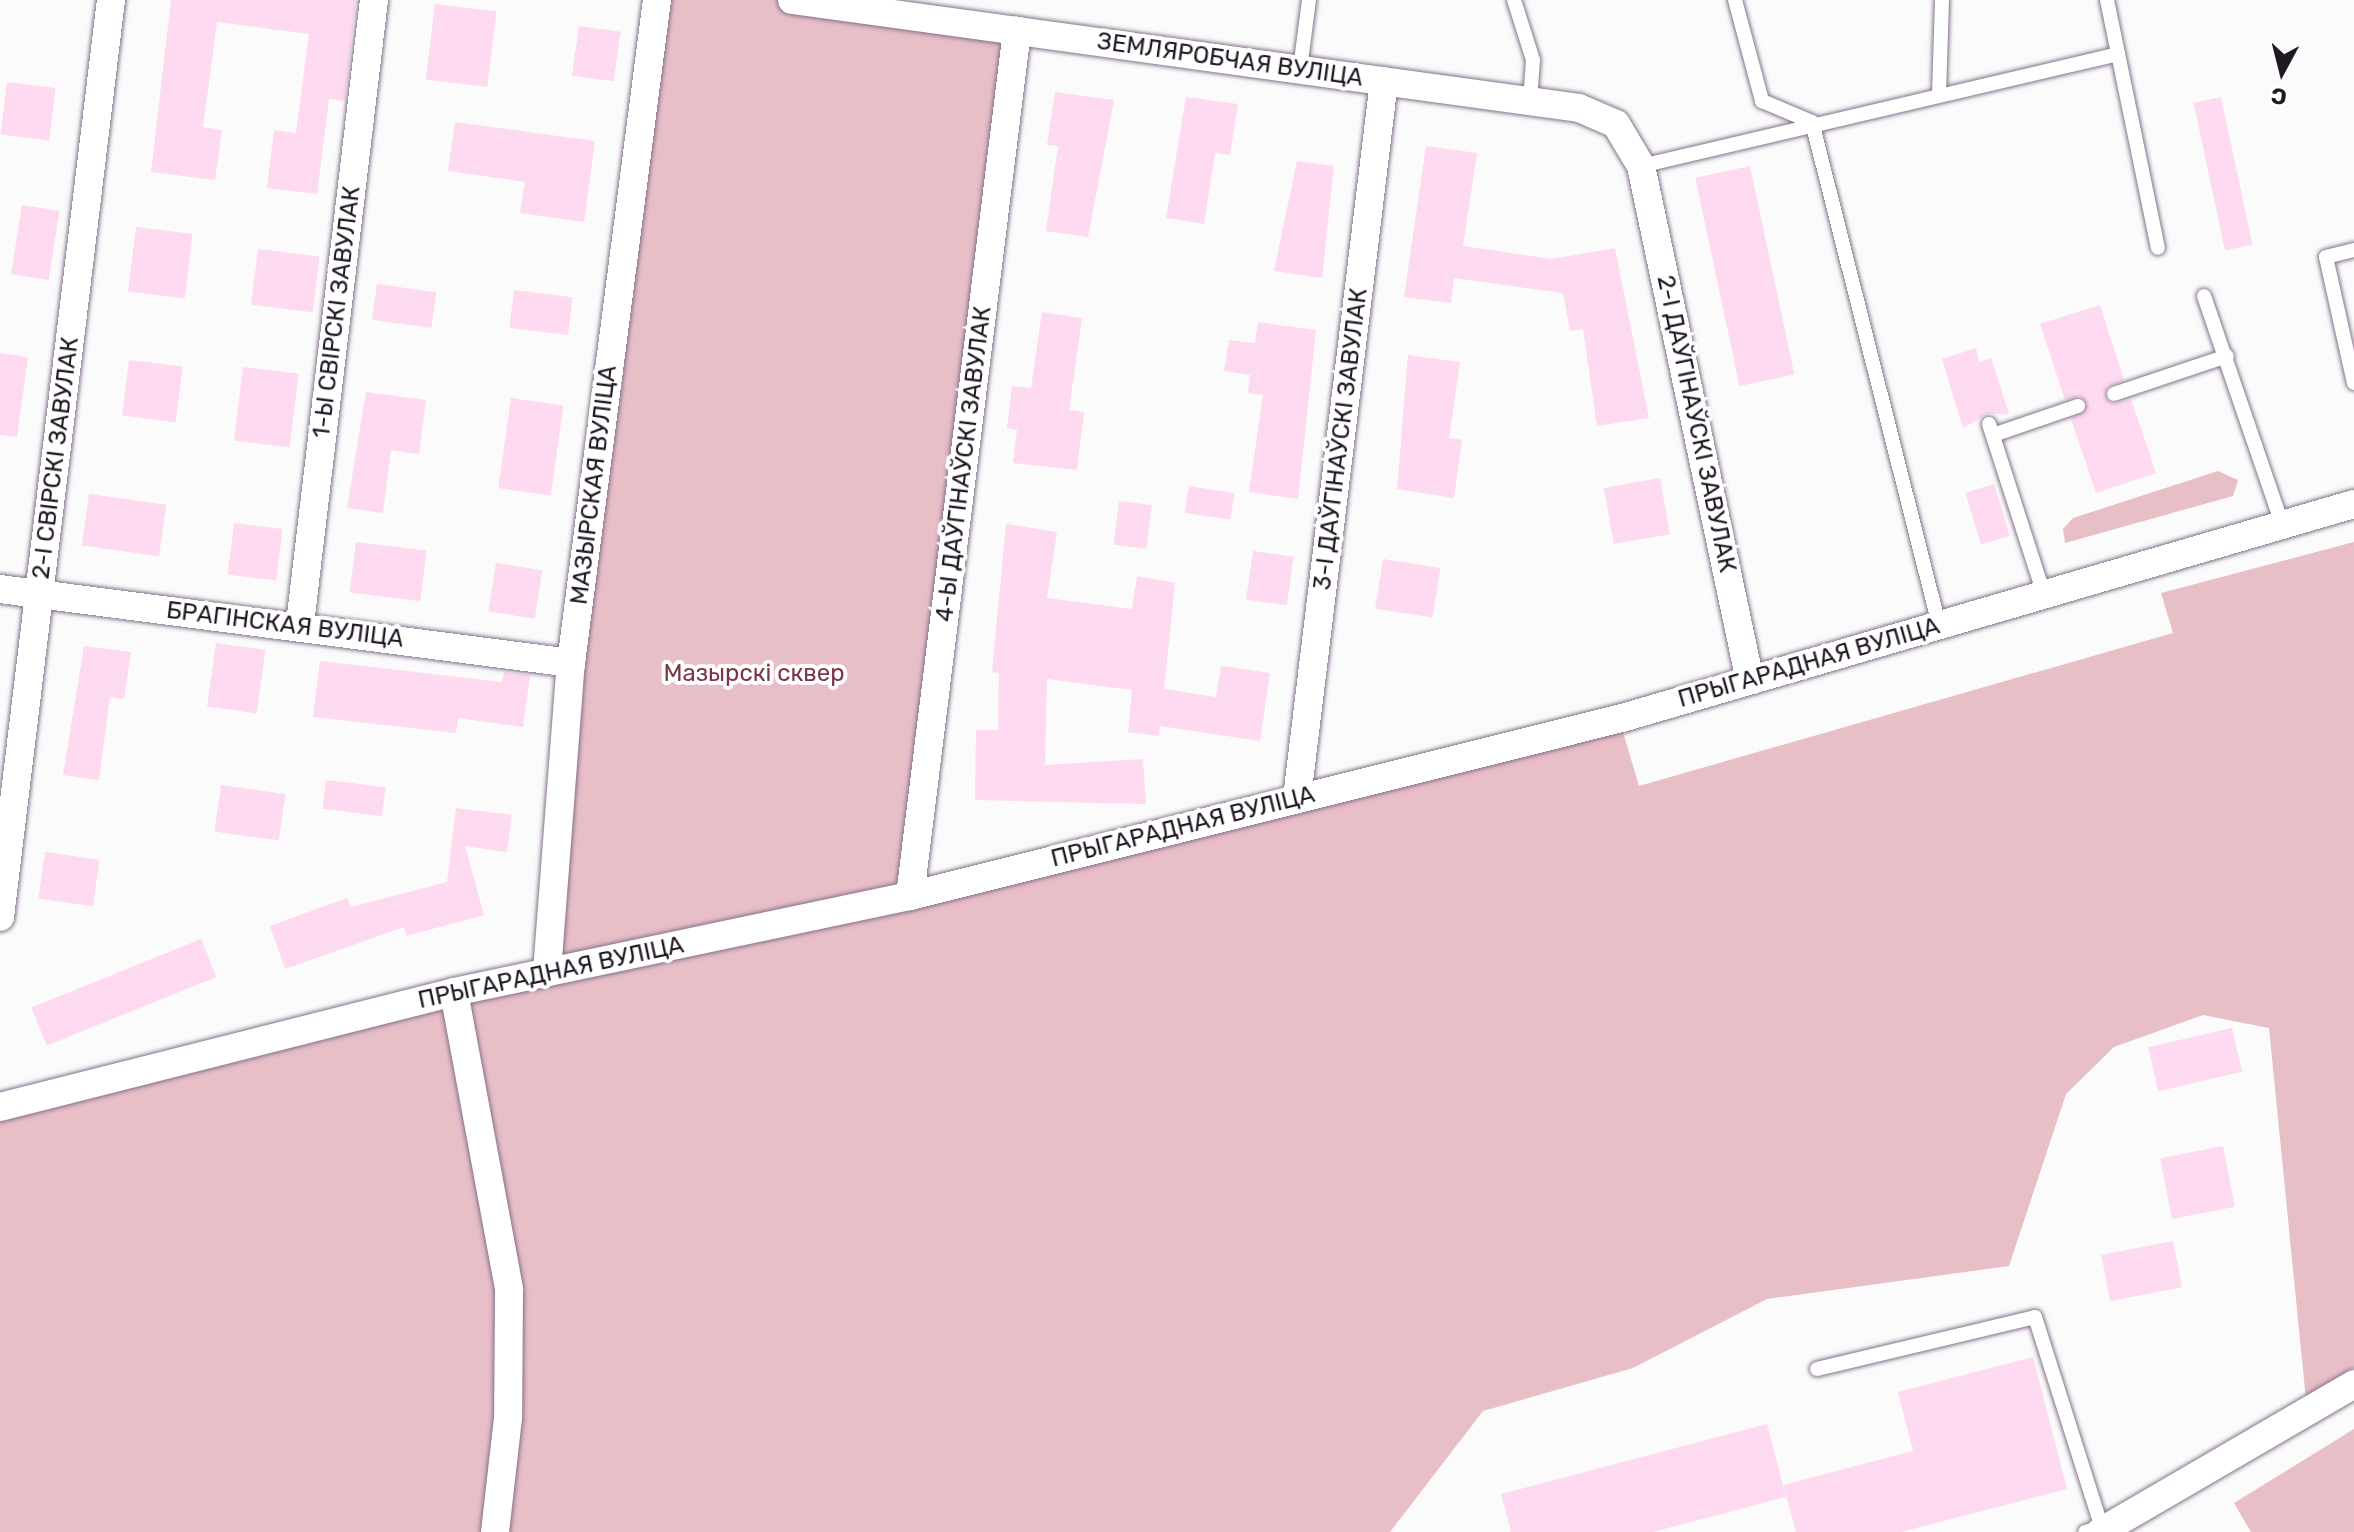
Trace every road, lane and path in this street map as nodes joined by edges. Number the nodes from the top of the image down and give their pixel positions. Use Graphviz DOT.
graph roads {
  1 [pos="111,0"];
  2 [pos="374,0"];
  3 [pos="657,0"];
  4 [pos="792,0"];
  5 [pos="1309,0"];
  6 [pos="1514,0"];
  7 [pos="1735,0"];
  8 [pos="1942,0"];
  9 [pos="2107,0"];
  10 [pos="1017,31"];
  11 [pos="2118,54"];
  12 [pos="1300,69"];
  13 [pos="1384,81"];
  14 [pos="1939,95"];
  15 [pos="1530,101"];
  16 [pos="1812,122"];
  17 [pos="1641,166"];
  18 [pos="2158,248"];
  19 [pos="2354,250"];
  20 [pos="2204,296"];
  21 [pos="2227,356"];
  22 [pos="2354,383"];
  23 [pos="2114,394"];
  24 [pos="2078,406"];
  25 [pos="2354,504"];
  26 [pos="2282,524"];
  27 [pos="0,589"];
  28 [pos="2044,594"];
  29 [pos="39,595"];
  30 [pos="300,624"];
  31 [pos="1939,625"];
  32 [pos="571,663"];
  33 [pos="1750,681"];
  34 [pos="1297,798"];
  35 [pos="3,872"];
  36 [pos="910,896"];
  37 [pos="0,917"];
  38 [pos="547,972"];
  39 [pos="454,992"];
  40 [pos="0,1107"];
  41 [pos="1817,1369"];
  42 [pos="2354,1384"];
  43 [pos="2096,1531"];
  44 [pos="495,1532"];
  1 -- 29 [label="street, 2-І СВІРСКІ ЗАВУЛАК"];
  2 -- 30 [label="street, 1-Ы СВІРСКІ ЗАВУЛАК"];
  3 -- 32 [label="street, МАЗЫРСКАЯ ВУЛІЦА"];
  4 -- 10 [label="street, ЗЕМЛЯРОБЧАЯ ВУЛІЦА"];
  5 -- 12 [label="lane"];
  6 -- 15 [label="lane"];
  7 -- 16 [label="lane"];
  8 -- 14 [label="lane"];
  9 -- 11 [label="lane"];
  10 -- 12 [label="street, ЗЕМЛЯРОБЧАЯ ВУЛІЦА"];
  10 -- 36 [label="street, 4-Ы ДАЎГІНАЎСКІ ЗАВУЛАК"];
  11 -- 14 [label="lane"];
  11 -- 18 [label="lane"];
  12 -- 13 [label="street, ЗЕМЛЯРОБЧАЯ ВУЛІЦА"];
  13 -- 15 [label="street, ЗЕМЛЯРОБЧАЯ ВУЛІЦА"];
  13 -- 34 [label="street, 3-І ДАЎГІНАЎСКІ ЗАВУЛАК"];
  14 -- 16 [label="lane"];
  15 -- 17 [label="street, ЗЕМЛЯРОБЧАЯ ВУЛІЦА"];
  16 -- 17 [label="lane"];
  16 -- 31 [label="lane"];
  17 -- 33 [label="street, 2-І ДАЎГІНАЎСКІ ЗАВУЛАК"];
  19 -- 22 [label="lane"];
  20 -- 21 [label="lane"];
  21 -- 23 [label="lane"];
  21 -- 26 [label="lane"];
  24 -- 28 [label="lane"];
  25 -- 26 [label="street, ПРЫГАРАДНАЯ ВУЛІЦА"];
  26 -- 28 [label="street, ПРЫГАРАДНАЯ ВУЛІЦА"];
  27 -- 29 [label="street, БРАГІНСКАЯ ВУЛІЦА"];
  28 -- 31 [label="street, ПРЫГАРАДНАЯ ВУЛІЦА"];
  29 -- 30 [label="street, БРАГІНСКАЯ ВУЛІЦА"];
  29 -- 35 [label="street, 2-І СВІРСКІ ЗАВУЛАК"];
  30 -- 32 [label="street, БРАГІНСКАЯ ВУЛІЦА"];
  31 -- 33 [label="street, ПРЫГАРАДНАЯ ВУЛІЦА"];
  32 -- 38 [label="street, МАЗЫРСКАЯ ВУЛІЦА"];
  33 -- 34 [label="street, ПРЫГАРАДНАЯ ВУЛІЦА"];
  34 -- 36 [label="street, ПРЫГАРАДНАЯ ВУЛІЦА"];
  35 -- 37 [label="street, 2-І СВІРСКІ ЗАВУЛАК"];
  36 -- 38 [label="street, ПРЫГАРАДНАЯ ВУЛІЦА"];
  38 -- 39 [label="street, ПРЫГАРАДНАЯ ВУЛІЦА"];
  39 -- 40 [label="street, ПРЫГАРАДНАЯ ВУЛІЦА"];
  39 -- 44 [label="street"];
  41 -- 43 [label="lane"];
  42 -- 43 [label="street"];
}
